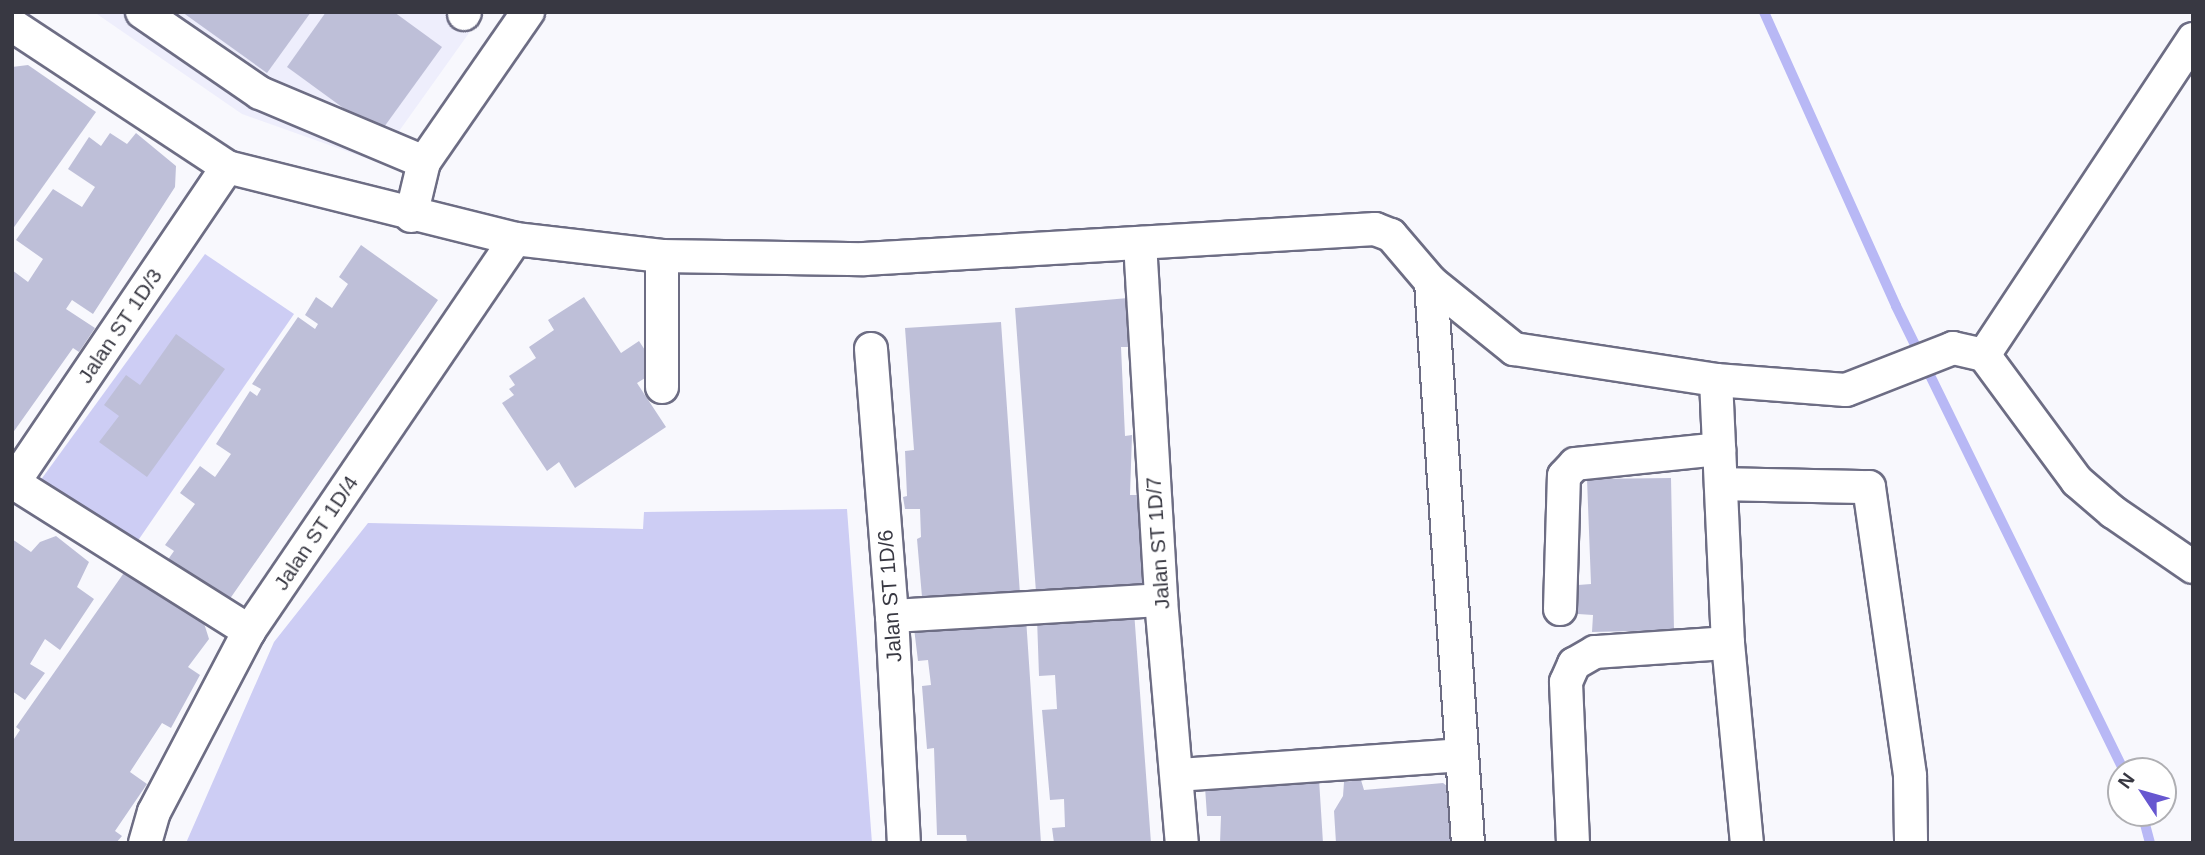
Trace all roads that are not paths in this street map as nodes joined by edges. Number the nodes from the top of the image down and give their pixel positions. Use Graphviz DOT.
graph roads {
  1 [pos="142,12"];
  2 [pos="528,12"];
  3 [pos="12,25"];
  4 [pos="2193,39"];
  5 [pos="424,162"];
  6 [pos="227,167"];
  7 [pos="411,216"];
  8 [pos="515,239"];
  9 [pos="1140,243"];
  10 [pos="662,256"];
  11 [pos="1431,282"];
  12 [pos="871,349"];
  13 [pos="1984,355"];
  14 [pos="1716,380"];
  15 [pos="662,387"];
  16 [pos="1720,449"];
  17 [pos="13,484"];
  18 [pos="1721,484"];
  19 [pos="2193,566"];
  20 [pos="1161,600"];
  21 [pos="1560,609"];
  22 [pos="892,616"];
  23 [pos="249,631"];
  24 [pos="1728,643"];
  25 [pos="1461,755"];
  26 [pos="1178,775"];
  27 [pos="145,843"];
  28 [pos="904,843"];
  29 [pos="1182,843"];
  30 [pos="1468,843"];
  31 [pos="1573,843"];
  32 [pos="1747,843"];
  33 [pos="1911,843"];
  1 -- 5 [label="street"];
  2 -- 5 [label="street"];
  3 -- 6 [label="street"];
  4 -- 13 [label="street"];
  5 -- 7 [label="street"];
  6 -- 7 [label="street"];
  6 -- 17 [label="street, Jalan ST 1D/3"];
  7 -- 8 [label="street"];
  8 -- 10 [label="street"];
  8 -- 23 [label="street, Jalan ST 1D/4"];
  9 -- 10 [label="street"];
  9 -- 11 [label="street"];
  9 -- 20 [label="street, Jalan ST 1D/7"];
  10 -- 15 [label="street"];
  11 -- 14 [label="street"];
  11 -- 25 [label="street"];
  12 -- 22 [label="street, Jalan ST 1D/6"];
  13 -- 14 [label="street"];
  13 -- 19 [label="street"];
  14 -- 16 [label="street"];
  16 -- 18 [label="street"];
  16 -- 21 [label="street"];
  17 -- 23 [label="street"];
  18 -- 24 [label="street"];
  18 -- 33 [label="street"];
  20 -- 22 [label="street"];
  20 -- 26 [label="street, Jalan ST 1D/7"];
  22 -- 28 [label="street, Jalan ST 1D/6"];
  23 -- 27 [label="street, Jalan ST 1D/4"];
  24 -- 31 [label="street"];
  24 -- 32 [label="street"];
  25 -- 26 [label="street"];
  25 -- 30 [label="street"];
  26 -- 29 [label="street, Jalan ST 1D/7"];
}
